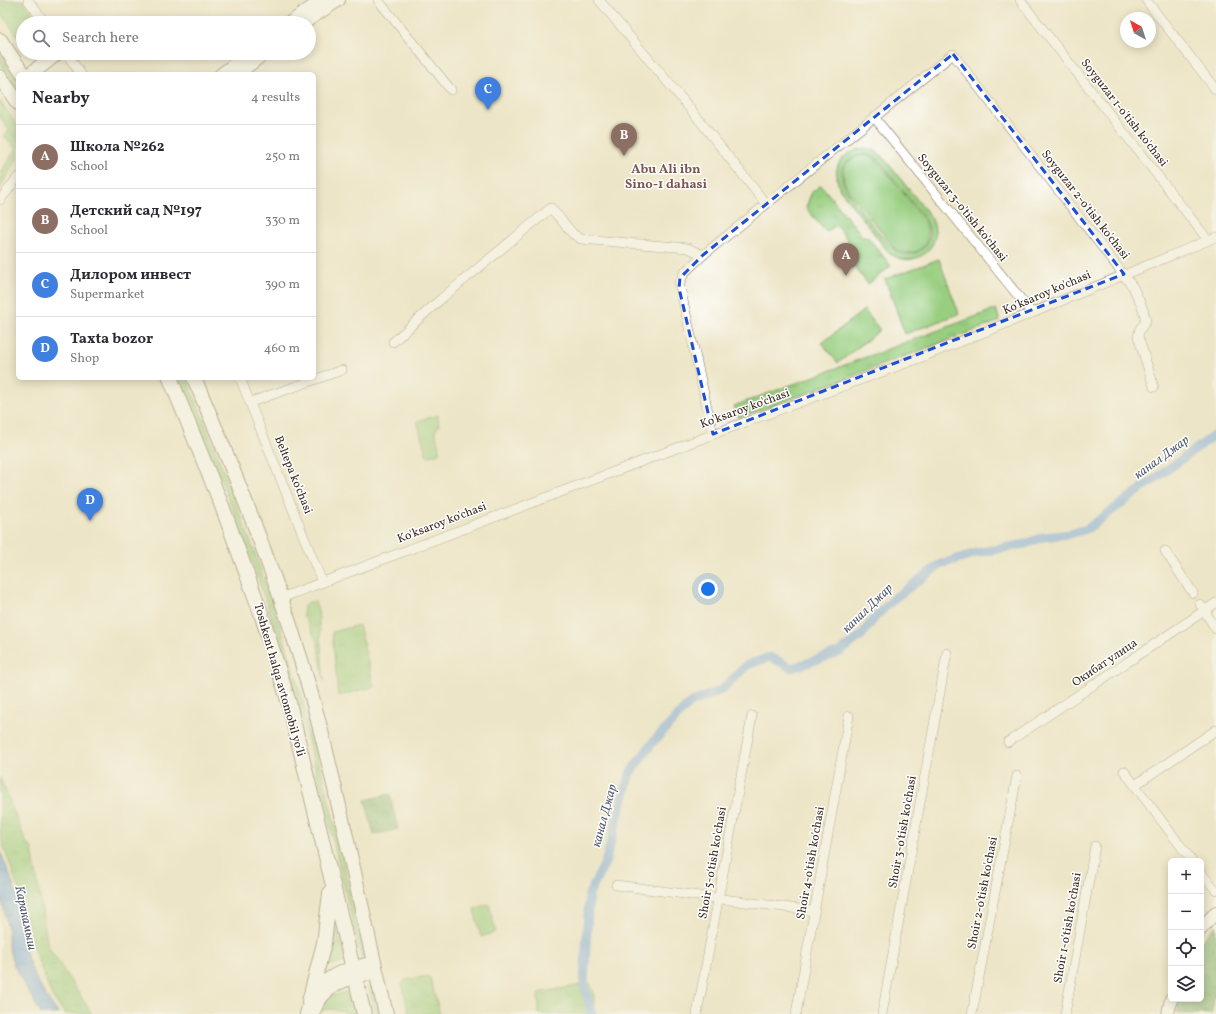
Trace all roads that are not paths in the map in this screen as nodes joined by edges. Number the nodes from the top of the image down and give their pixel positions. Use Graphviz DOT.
graph roads {
  1 [pos="28,0"];
  2 [pos="322,0"];
  3 [pos="339,0"];
  4 [pos="378,0"];
  5 [pos="599,0"];
  6 [pos="1020,0"];
  7 [pos="1146,0"];
  8 [pos="40,16"];
  9 [pos="299,16"];
  10 [pos="315,16"];
  11 [pos="0,40"];
  12 [pos="48,60"];
  13 [pos="71,60"];
  14 [pos="240,60"];
  15 [pos="256,60"];
  16 [pos="22,72"];
  17 [pos="33,72"];
  18 [pos="80,72"];
  19 [pos="224,72"];
  20 [pos="241,72"];
  21 [pos="0,77"];
  22 [pos="1214,85"];
  23 [pos="451,90"];
  24 [pos="16,100"];
  25 [pos="874,117"];
  26 [pos="16,180"];
  27 [pos="0,200"];
  28 [pos="766,204"];
  29 [pos="1212,238"];
  30 [pos="703,255"];
  31 [pos="1124,274"];
  32 [pos="1032,313"];
  33 [pos="393,342"];
  34 [pos="342,370"];
  35 [pos="316,379"];
  36 [pos="171,380"];
  37 [pos="195,380"];
  38 [pos="241,380"];
  39 [pos="314,380"];
  40 [pos="1154,386"];
  41 [pos="251,402"];
  42 [pos="713,434"];
  43 [pos="1165,551"];
  44 [pos="322,582"];
  45 [pos="1193,593"];
  46 [pos="281,598"];
  47 [pos="1216,603"];
  48 [pos="1202,608"];
  49 [pos="1216,629"];
  50 [pos="947,653"];
  51 [pos="752,716"];
  52 [pos="849,716"];
  53 [pos="1216,730"];
  54 [pos="1008,742"];
  55 [pos="1124,771"];
  56 [pos="1017,776"];
  57 [pos="1135,785"];
  58 [pos="1095,846"];
  59 [pos="1190,858"];
  60 [pos="331,876"];
  61 [pos="1204,876"];
  62 [pos="616,885"];
  63 [pos="1216,890"];
  64 [pos="719,899"];
  65 [pos="814,911"];
  66 [pos="1216,912"];
  67 [pos="1204,926"];
  68 [pos="375,967"];
  69 [pos="354,972"];
  70 [pos="1170,1002"];
  71 [pos="309,1010"];
  72 [pos="364,1014"];
  73 [pos="386,1014"];
  74 [pos="697,1014"];
  75 [pos="796,1014"];
  76 [pos="882,1014"];
  77 [pos="972,1014"];
  78 [pos="1065,1014"];
  79 [pos="1168,1014"];
  1 -- 8 [label="street"];
  2 -- 9 [label="main road"];
  3 -- 10 [label="main road"];
  4 -- 23 [label="street"];
  5 -- 28 [label="street"];
  6 -- 29 [label="street, Soyguzar 1-o'tish ko'chasi"];
  7 -- 22 [label="street"];
  11 -- 16 [label="highway"];
  12 -- 17 [label="highway"];
  13 -- 18 [label="street"];
  14 -- 19 [label="main road"];
  15 -- 20 [label="main road"];
  21 -- 24 [label="highway"];
  25 -- 28 [label="street"];
  25 -- 31 [label="street, Soyguzar 2-o'tish ko'chasi"];
  25 -- 32 [label="street, Soyguzar 3-o'tish ko'chasi"];
  26 -- 27 [label="street"];
  28 -- 30 [label="street"];
  29 -- 31 [label="street, Ko'ksaroy ko'chasi"];
  30 -- 33 [label="street"];
  30 -- 42 [label="street"];
  31 -- 32 [label="street, Ko'ksaroy ko'chasi"];
  31 -- 40 [label="street, Soyguzar 2-o'tish ko'chasi"];
  32 -- 42 [label="street, Ko'ksaroy ko'chasi"];
  34 -- 35 [label="street"];
  36 -- 60 [label="highway, Toshkent halqa avtomobil yo'li"];
  37 -- 46 [label="highway, Toshkent halqa avtomobil yo'li"];
  38 -- 41 [label="street, Beltepa ko'chasi"];
  39 -- 41 [label="street"];
  41 -- 44 [label="street, Beltepa ko'chasi"];
  42 -- 44 [label="street, Ko'ksaroy ko'chasi"];
  43 -- 45 [label="street"];
  44 -- 46 [label="street, Ko'ksaroy ko'chasi"];
  46 -- 68 [label="highway, Toshkent halqa avtomobil yo'li"];
  47 -- 48 [label="street, Окибат улица"];
  48 -- 49 [label="street"];
  48 -- 54 [label="street, Окибат улица"];
  50 -- 76 [label="street, Shoir 3-o'tish ko'chasi"];
  51 -- 64 [label="street, Shoir 5-o'tish ko'chasi"];
  52 -- 65 [label="street, Shoir 4-o'tish ko'chasi"];
  53 -- 57 [label="street"];
  55 -- 57 [label="street"];
  56 -- 77 [label="street, Shoir 2-o'tish ko'chasi"];
  57 -- 59 [label="street"];
  58 -- 78 [label="street, Shoir 1-o'tish ko'chasi"];
  60 -- 69 [label="highway, Toshkent halqa avtomobil yo'li"];
  60 -- 71 [label="highway"];
  61 -- 63 [label="street"];
  62 -- 64 [label="street"];
  64 -- 65 [label="street"];
  64 -- 74 [label="street, Shoir 5-o'tish ko'chasi"];
  65 -- 75 [label="street, Shoir 4-o'tish ko'chasi"];
  66 -- 67 [label="main road"];
  68 -- 69 [label="main road"];
  68 -- 73 [label="highway, Toshkent halqa avtomobil yo'li"];
  69 -- 71 [label="main road"];
  69 -- 72 [label="highway, Toshkent halqa avtomobil yo'li"];
  70 -- 79 [label="main road"];
}
